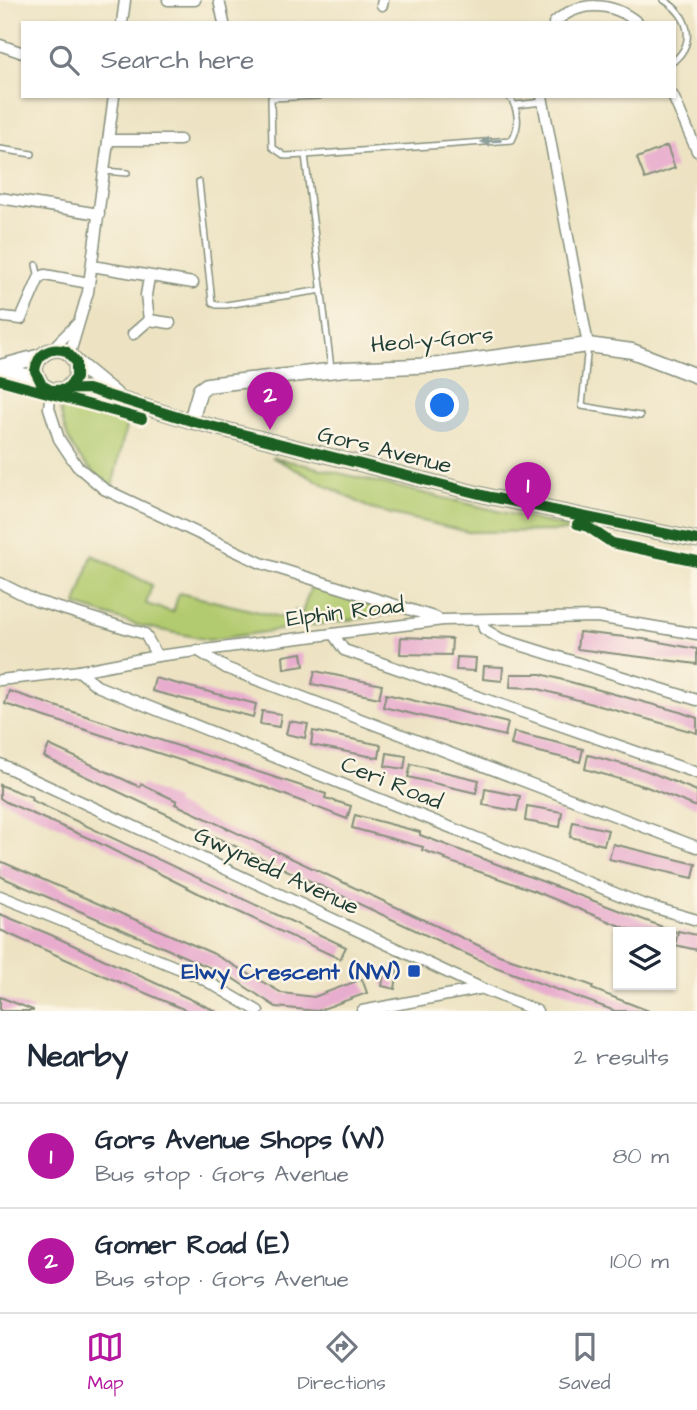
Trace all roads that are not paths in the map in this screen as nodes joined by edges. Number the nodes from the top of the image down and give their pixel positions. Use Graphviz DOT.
graph roads {
  1 [pos="125,0"];
  2 [pos="168,0"];
  3 [pos="195,0"];
  4 [pos="219,0"];
  5 [pos="664,0"];
  6 [pos="122,21"];
  7 [pos="224,21"];
  8 [pos="556,21"];
  9 [pos="636,21"];
  10 [pos="697,24"];
  11 [pos="691,32"];
  12 [pos="0,45"];
  13 [pos="21,52"];
  14 [pos="676,59"];
  15 [pos="114,98"];
  16 [pos="271,98"];
  17 [pos="511,98"];
  18 [pos="674,98"];
  19 [pos="542,99"];
  20 [pos="516,105"];
  21 [pos="108,139"];
  22 [pos="180,140"];
  23 [pos="0,149"];
  24 [pos="697,150"];
  25 [pos="32,154"];
  26 [pos="305,155"];
  27 [pos="104,171"];
  28 [pos="127,173"];
  29 [pos="199,182"];
  30 [pos="0,198"];
  31 [pos="99,214"];
  32 [pos="36,265"];
  33 [pos="92,266"];
  34 [pos="39,278"];
  35 [pos="149,278"];
  36 [pos="89,283"];
  37 [pos="193,283"];
  38 [pos="322,290"];
  39 [pos="4,317"];
  40 [pos="149,320"];
  41 [pos="78,323"];
  42 [pos="170,323"];
  43 [pos="133,334"];
  44 [pos="588,345"];
  45 [pos="46,352"];
  46 [pos="73,358"];
  47 [pos="0,369"];
  48 [pos="331,371"];
  49 [pos="697,376"];
  50 [pos="37,378"];
  51 [pos="66,388"];
  52 [pos="51,390"];
  53 [pos="124,401"];
  54 [pos="640,416"];
  55 [pos="191,421"];
  56 [pos="697,540"];
  57 [pos="0,583"];
  58 [pos="443,620"];
  59 [pos="482,620"];
  60 [pos="333,634"];
  61 [pos="697,634"];
  62 [pos="197,650"];
  63 [pos="157,656"];
  64 [pos="79,671"];
  65 [pos="0,680"];
  66 [pos="697,700"];
  67 [pos="0,764"];
  68 [pos="697,773"];
  69 [pos="697,847"];
  70 [pos="0,897"];
  71 [pos="697,920"];
  72 [pos="481,988"];
  73 [pos="258,1011"];
  74 [pos="362,1011"];
  75 [pos="537,1011"];
  1 -- 6 [label="street"];
  2 -- 3 [label="street"];
  4 -- 7 [label="street"];
  5 -- 11 [label="lane"];
  8 -- 9 [label="street"];
  10 -- 11 [label="lane"];
  11 -- 14 [label="lane"];
  12 -- 13 [label="street"];
  15 -- 21 [label="street"];
  16 -- 26 [label="lane"];
  17 -- 20 [label="lane"];
  18 -- 24 [label="street"];
  19 -- 20 [label="lane"];
  19 -- 44 [label="street"];
  20 -- 26 [label="lane, one-way"];
  21 -- 22 [label="street"];
  21 -- 27 [label="street"];
  23 -- 25 [label="lane"];
  26 -- 38 [label="lane"];
  27 -- 28 [label="lane"];
  27 -- 31 [label="street"];
  29 -- 38 [label="lane"];
  30 -- 31 [label="street"];
  31 -- 33 [label="street"];
  32 -- 34 [label="lane"];
  33 -- 35 [label="street"];
  33 -- 36 [label="street"];
  34 -- 36 [label="street"];
  34 -- 39 [label="street"];
  35 -- 37 [label="street"];
  35 -- 40 [label="street"];
  36 -- 41 [label="street"];
  38 -- 48 [label="lane"];
  40 -- 42 [label="street"];
  40 -- 43 [label="street"];
  41 -- 45 [label="street"];
  41 -- 46 [label="street"];
  44 -- 48 [label="street, Heol-y-Gors"];
  44 -- 49 [label="street, Heol-y-Gors"];
  44 -- 54 [label="lane"];
  45 -- 46 [label="street"];
  45 -- 47 [label="street"];
  45 -- 50 [label="street"];
  46 -- 51 [label="street"];
  46 -- 53 [label="street, Gors Avenue"];
  47 -- 50 [label="street"];
  48 -- 55 [label="street, Heol-y-Gors"];
  50 -- 52 [label="street"];
  51 -- 52 [label="street"];
  51 -- 53 [label="street, Gors Avenue"];
  52 -- 58 [label="street"];
  53 -- 55 [label="street, Gors Avenue"];
  55 -- 56 [label="street, Gors Avenue"];
  57 -- 63 [label="street"];
  58 -- 59 [label="street, Elphin Road"];
  58 -- 60 [label="street, Elphin Road"];
  59 -- 61 [label="street, Elphin Road"];
  59 -- 66 [label="street"];
  60 -- 62 [label="street, Elphin Road"];
  60 -- 68 [label="street"];
  62 -- 63 [label="street, Elphin Road"];
  62 -- 69 [label="street"];
  63 -- 64 [label="street, Elphin Road"];
  64 -- 65 [label="street, Elphin Road"];
  64 -- 71 [label="street, Ceri Road"];
  67 -- 72 [label="street, Gwynedd Avenue"];
  70 -- 73 [label="street"];
  72 -- 74 [label="street"];
  72 -- 75 [label="street, Gwynedd Avenue"];
}
